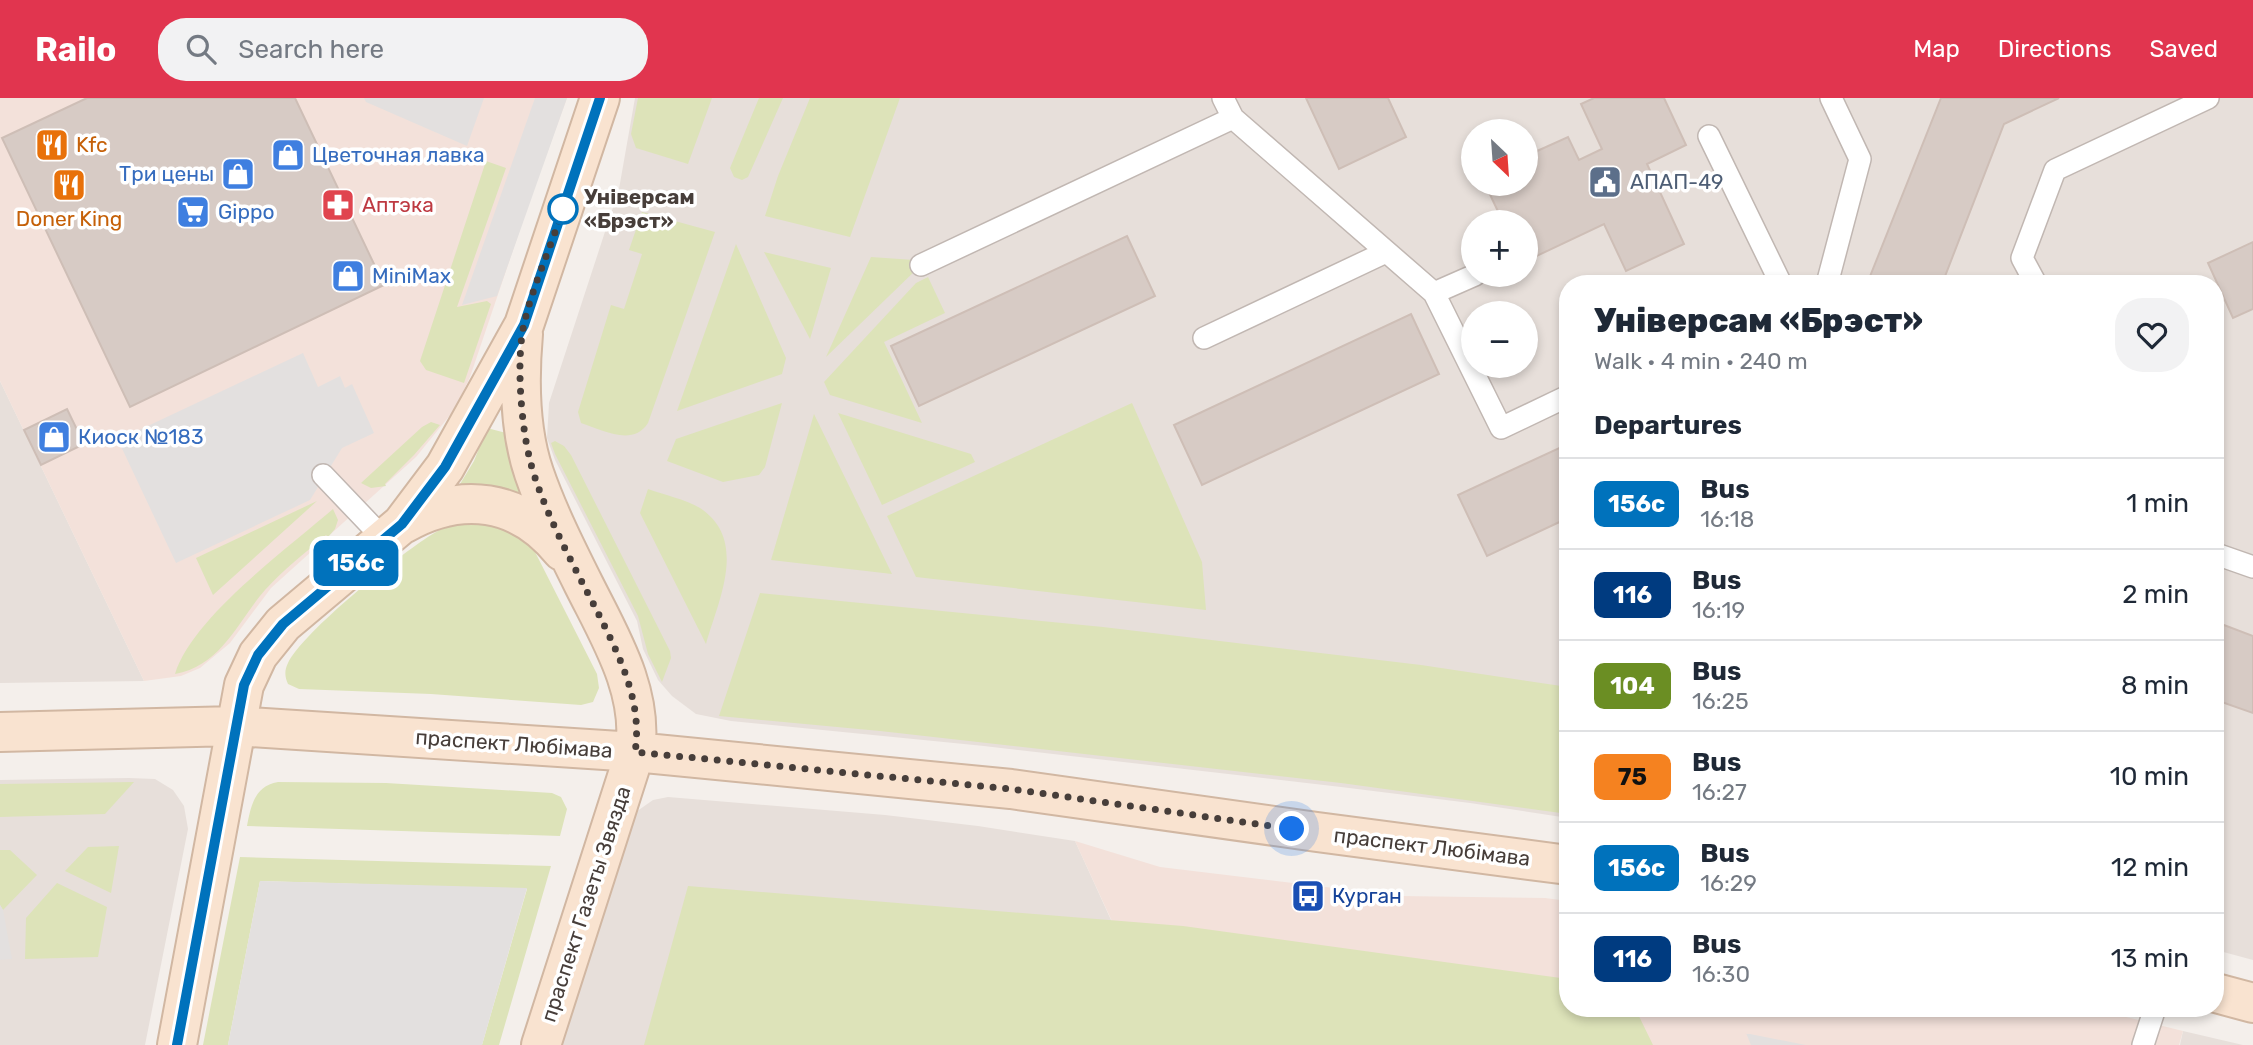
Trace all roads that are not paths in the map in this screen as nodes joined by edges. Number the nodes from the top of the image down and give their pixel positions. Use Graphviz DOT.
graph roads {
  1 [pos="600,98"];
  2 [pos="1223,98"];
  3 [pos="1831,98"];
  4 [pos="2208,98"];
  5 [pos="1233,118"];
  6 [pos="1709,136"];
  7 [pos="1386,252"];
  8 [pos="921,265"];
  9 [pos="1777,275"];
  10 [pos="1829,275"];
  11 [pos="2031,275"];
  12 [pos="1461,281"];
  13 [pos="1434,293"];
  14 [pos="524,325"];
  15 [pos="1204,338"];
  16 [pos="1559,400"];
  17 [pos="323,475"];
  18 [pos="393,532"];
  19 [pos="2224,557"];
  20 [pos="2253,568"];
  21 [pos="576,569"];
  22 [pos="235,726"];
  23 [pos="0,732"];
  24 [pos="635,752"];
  25 [pos="1559,864"];
  26 [pos="2224,995"];
  27 [pos="2253,1003"];
  28 [pos="2152,1017"];
  29 [pos="177,1045"];
  30 [pos="541,1045"];
  31 [pos="2143,1045"];
  1 -- 14 [label="main road, праспект Газеты Звязда"];
  2 -- 5 [label="lane"];
  3 -- 10 [label="lane"];
  4 -- 11 [label="lane"];
  5 -- 7 [label="lane"];
  5 -- 8 [label="lane"];
  6 -- 9 [label="lane"];
  7 -- 13 [label="lane"];
  7 -- 15 [label="lane"];
  12 -- 13 [label="lane"];
  13 -- 16 [label="lane"];
  14 -- 18 [label="main road, праспект Газеты Звязда"];
  14 -- 21 [label="main road, праспект Газеты Звязда"];
  17 -- 18 [label="lane"];
  18 -- 21 [label="main road"];
  18 -- 22 [label="main road, праспект Газеты Звязда"];
  19 -- 20 [label="lane"];
  21 -- 24 [label="main road, праспект Газеты Звязда"];
  22 -- 23 [label="main road, праспект Любімава"];
  22 -- 24 [label="main road, праспект Любімава"];
  22 -- 29 [label="main road, праспект Газеты Звязда"];
  24 -- 25 [label="main road, праспект Любімава"];
  24 -- 30 [label="main road, праспект Газеты Звязда"];
  26 -- 27 [label="main road"];
  28 -- 31 [label="lane"];
}
